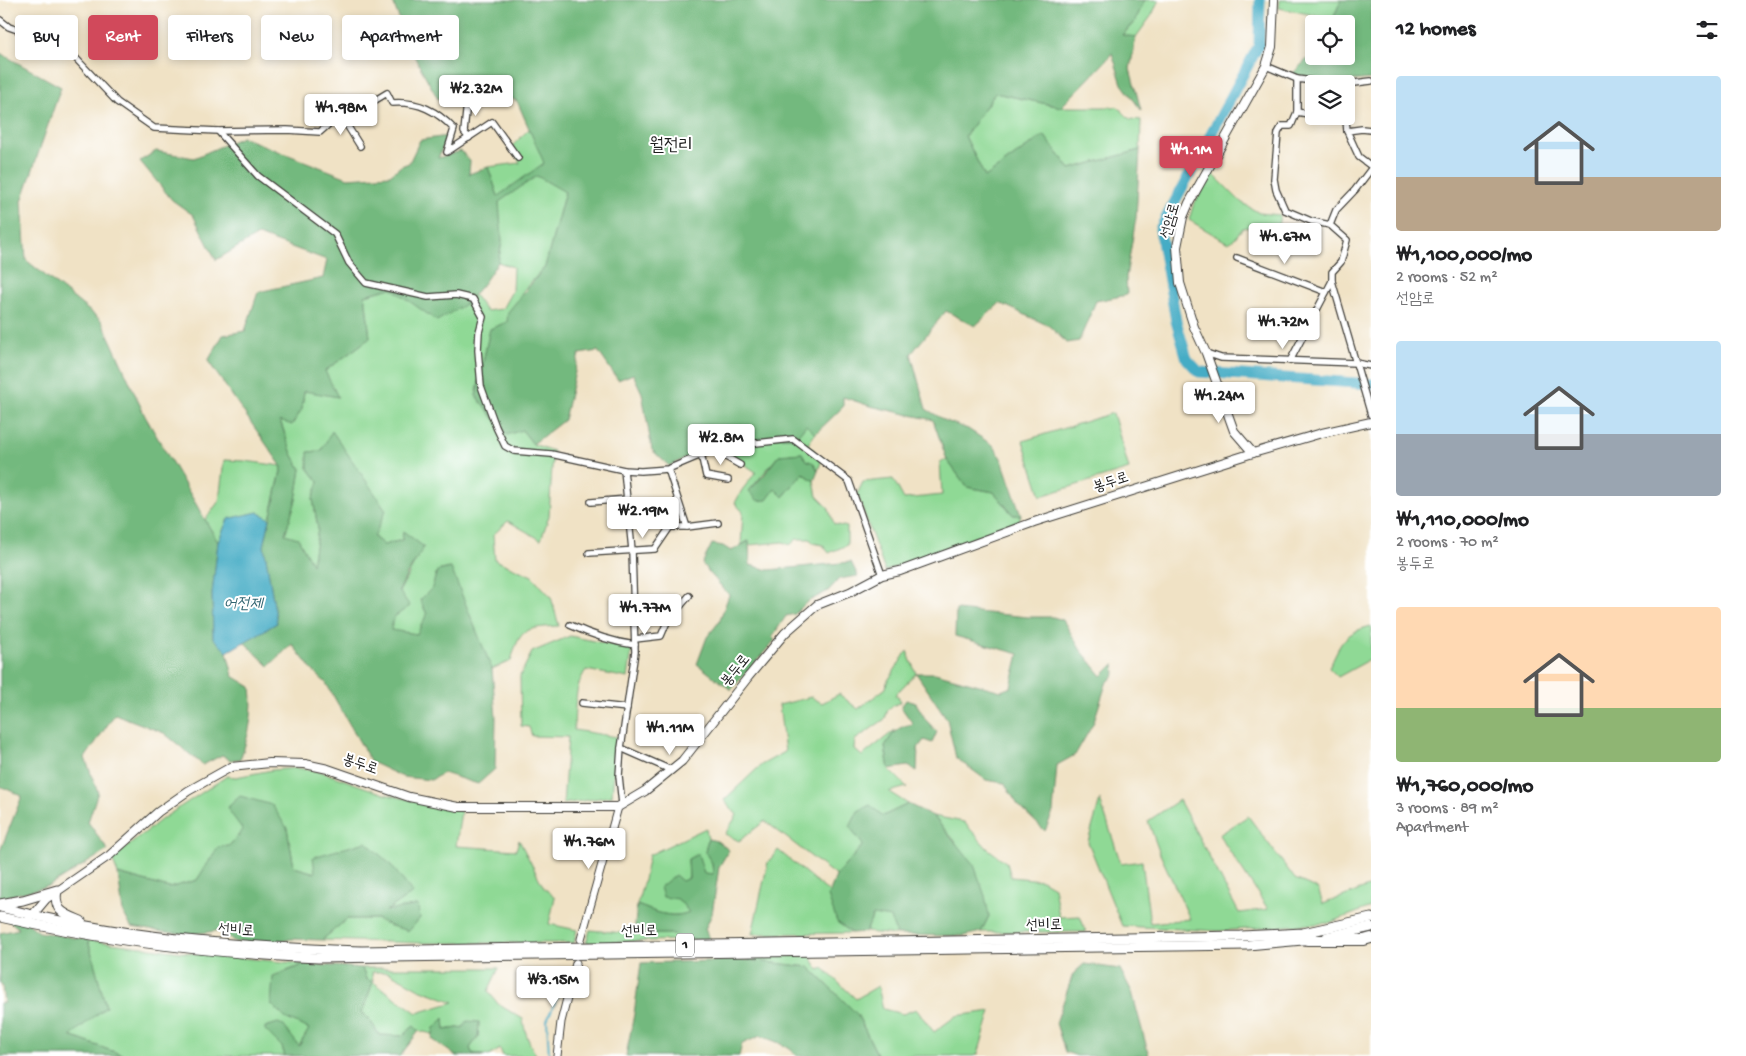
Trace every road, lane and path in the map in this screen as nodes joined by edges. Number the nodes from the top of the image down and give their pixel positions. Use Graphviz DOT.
graph roads {
  1 [pos="1274,0"];
  2 [pos="0,20"];
  3 [pos="1266,66"];
  4 [pos="1297,79"];
  5 [pos="1305,80"];
  6 [pos="1371,81"];
  7 [pos="1355,83"];
  8 [pos="477,97"];
  9 [pos="1297,112"];
  10 [pos="340,114"];
  11 [pos="1305,114"];
  12 [pos="1346,125"];
  13 [pos="1371,130"];
  14 [pos="218,131"];
  15 [pos="1347,132"];
  16 [pos="469,138"];
  17 [pos="360,146"];
  18 [pos="518,158"];
  19 [pos="1371,167"];
  20 [pos="1330,225"];
  21 [pos="1237,258"];
  22 [pos="1332,281"];
  23 [pos="1326,292"];
  24 [pos="1207,356"];
  25 [pos="1290,361"];
  26 [pos="1357,365"];
  27 [pos="1371,366"];
  28 [pos="1371,415"];
  29 [pos="1371,422"];
  30 [pos="712,449"];
  31 [pos="1253,452"];
  32 [pos="701,454"];
  33 [pos="740,465"];
  34 [pos="668,469"];
  35 [pos="624,470"];
  36 [pos="728,480"];
  37 [pos="627,499"];
  38 [pos="591,502"];
  39 [pos="718,523"];
  40 [pos="687,527"];
  41 [pos="632,550"];
  42 [pos="589,553"];
  43 [pos="882,575"];
  44 [pos="689,596"];
  45 [pos="570,625"];
  46 [pos="635,642"];
  47 [pos="582,704"];
  48 [pos="627,708"];
  49 [pos="622,748"];
  50 [pos="671,770"];
  51 [pos="620,805"];
  52 [pos="57,890"];
  53 [pos="0,905"];
  54 [pos="32,915"];
  55 [pos="0,917"];
  56 [pos="1371,918"];
  57 [pos="25,923"];
  58 [pos="1371,927"];
  59 [pos="99,928"];
  60 [pos="1371,938"];
  61 [pos="581,939"];
  62 [pos="1307,940"];
  63 [pos="576,963"];
  64 [pos="557,1056"];
  1 -- 3 [label="main road, 선암로"];
  2 -- 14 [label="street"];
  3 -- 4 [label="street"];
  3 -- 24 [label="main road, 선암로"];
  4 -- 5 [label="street"];
  4 -- 9 [label="street"];
  6 -- 7 [label="street"];
  8 -- 16 [label="street"];
  9 -- 11 [label="street"];
  9 -- 20 [label="street"];
  10 -- 14 [label="street"];
  10 -- 16 [label="street"];
  10 -- 17 [label="street"];
  12 -- 15 [label="street"];
  13 -- 15 [label="street"];
  14 -- 35 [label="street"];
  15 -- 19 [label="street"];
  16 -- 18 [label="street"];
  19 -- 20 [label="street"];
  20 -- 22 [label="street"];
  21 -- 23 [label="street"];
  22 -- 23 [label="street"];
  22 -- 26 [label="street"];
  23 -- 25 [label="street"];
  24 -- 25 [label="street"];
  24 -- 31 [label="main road, 선암로"];
  25 -- 26 [label="street"];
  26 -- 27 [label="street"];
  26 -- 28 [label="street"];
  29 -- 31 [label="main road, 봉두로"];
  30 -- 32 [label="street"];
  30 -- 33 [label="street"];
  30 -- 43 [label="street"];
  31 -- 43 [label="main road, 봉두로"];
  32 -- 34 [label="street"];
  32 -- 36 [label="street"];
  34 -- 35 [label="street"];
  34 -- 40 [label="street"];
  35 -- 37 [label="street"];
  37 -- 38 [label="street"];
  37 -- 41 [label="street"];
  39 -- 40 [label="street"];
  40 -- 41 [label="street"];
  41 -- 42 [label="street"];
  41 -- 46 [label="street"];
  43 -- 50 [label="main road, 봉두로"];
  44 -- 46 [label="street"];
  45 -- 46 [label="street"];
  46 -- 48 [label="street"];
  47 -- 48 [label="street"];
  48 -- 49 [label="street"];
  49 -- 50 [label="street"];
  49 -- 51 [label="street"];
  50 -- 51 [label="main road, 봉두로"];
  51 -- 52 [label="main road, 봉두로"];
  51 -- 61 [label="street"];
  52 -- 53 [label="main road"];
  52 -- 54 [label="main road, 봉두로"];
  52 -- 59 [label="main road"];
  53 -- 54 [label="main road, 선비로 / 1"];
  54 -- 57 [label="main road, 봉두로"];
  54 -- 59 [label="main road, 선비로 / 1"];
  55 -- 57 [label="main road, 선비로 / 1"];
  56 -- 59 [label="main road, 선비로 / 1"];
  57 -- 62 [label="main road, 선비로 / 1"];
  58 -- 62 [label="main road, 선비로 / 1"];
  60 -- 62 [label="highway"];
  63 -- 64 [label="street"];
}
